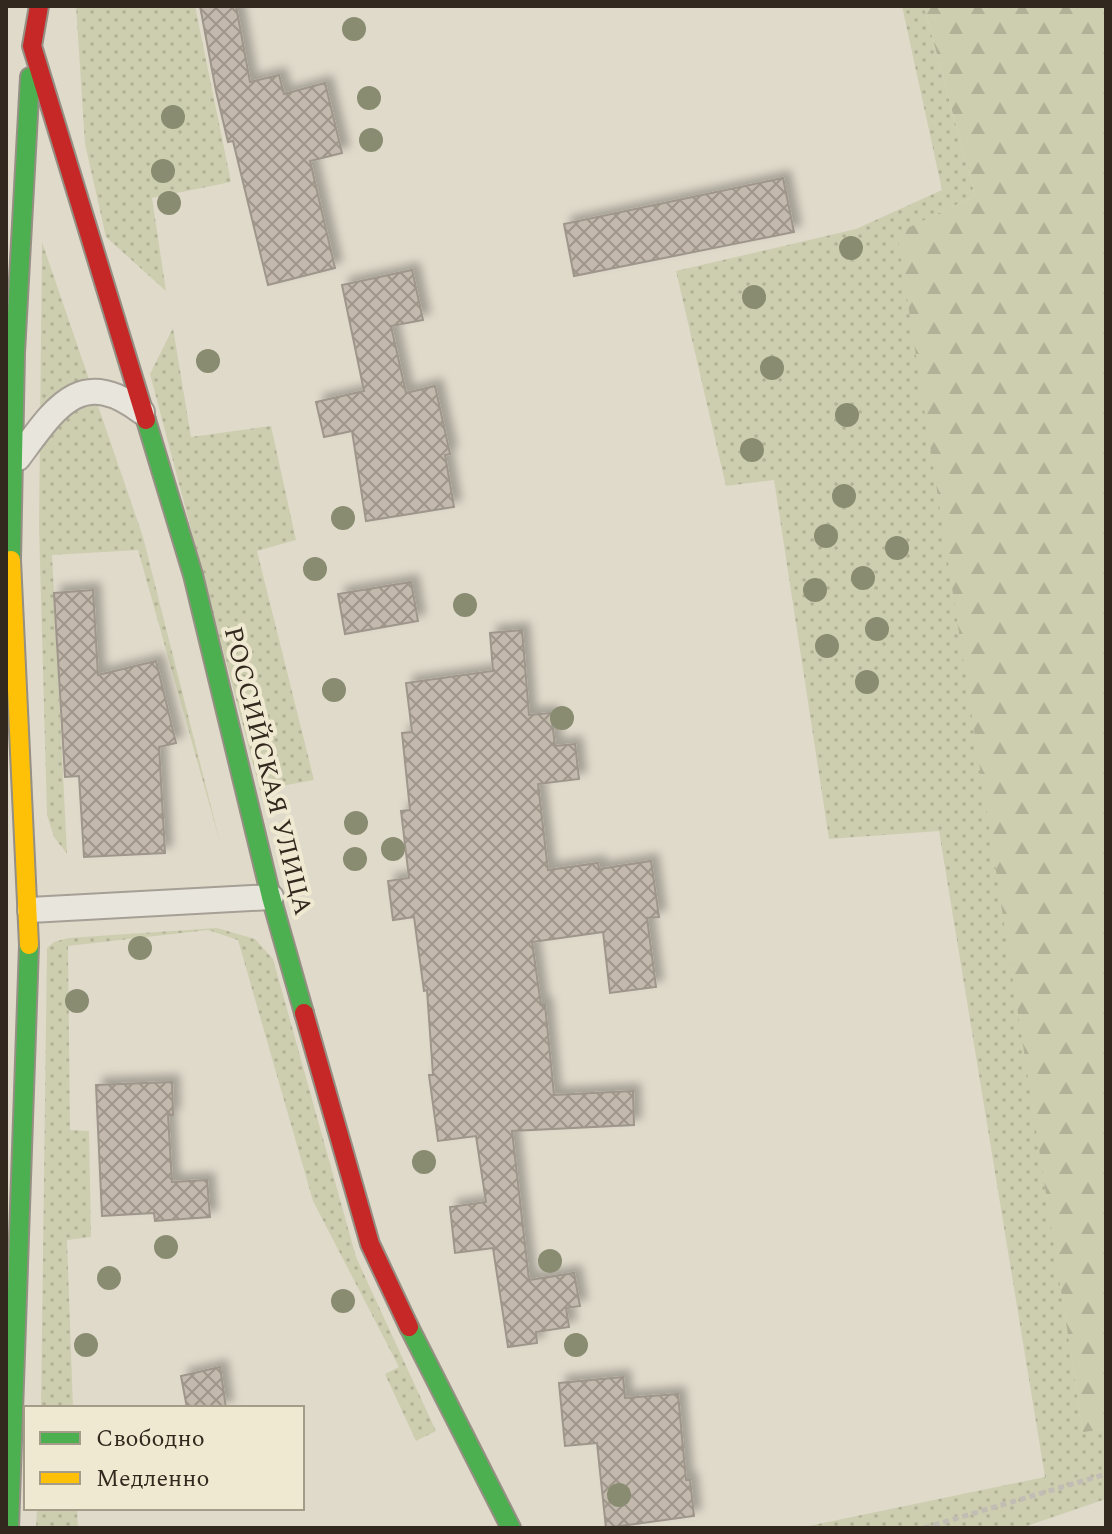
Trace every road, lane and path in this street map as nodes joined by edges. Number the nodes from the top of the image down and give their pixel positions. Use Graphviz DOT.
graph roads {
  1 [pos="39,6"];
  2 [pos="32,46"];
  3 [pos="144,413"];
  4 [pos="13,464"];
  5 [pos="271,897"];
  6 [pos="30,910"];
  7 [pos="1106,1474"];
  8 [pos="9,1528"];
  9 [pos="511,1528"];
  10 [pos="924,1528"];
  1 -- 2 [label="street, РОССИЙСКАЯ УЛИЦА"];
  2 -- 3 [label="street, РОССИЙСКАЯ УЛИЦА"];
  2 -- 4 [label="street"];
  3 -- 4 [label="lane"];
  3 -- 5 [label="street, РОССИЙСКАЯ УЛИЦА"];
  4 -- 6 [label="street"];
  5 -- 6 [label="lane"];
  5 -- 9 [label="street, РОССИЙСКАЯ УЛИЦА"];
  6 -- 8 [label="street"];
  7 -- 10 [label="path"];
}
